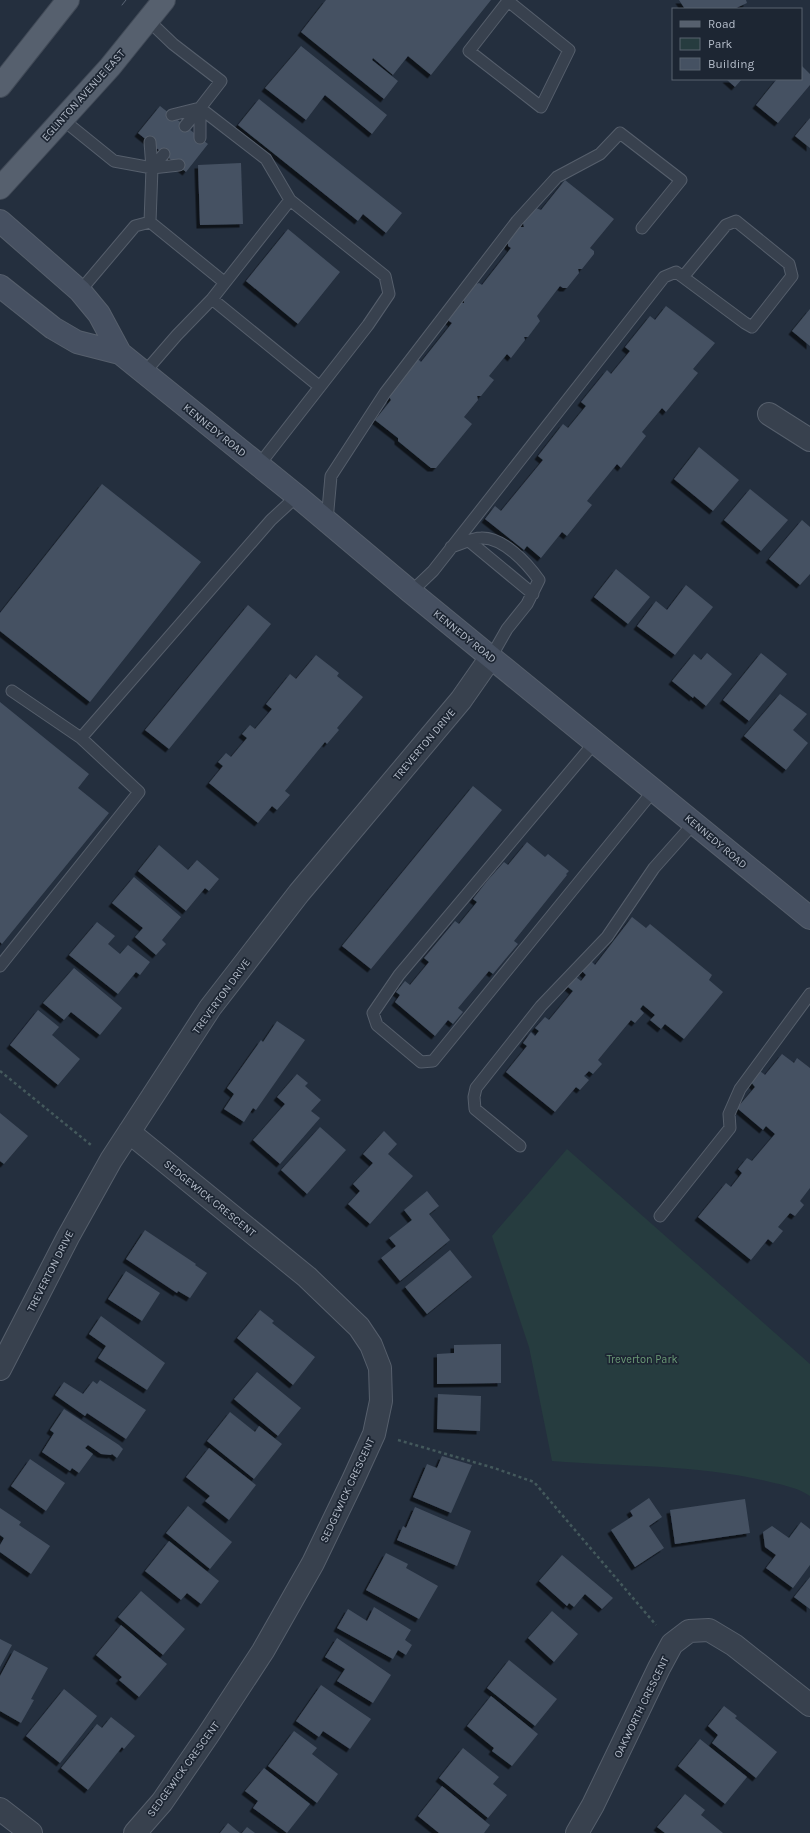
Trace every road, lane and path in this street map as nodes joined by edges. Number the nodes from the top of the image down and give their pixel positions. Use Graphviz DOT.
graph roads {
  1 [pos="68,0"];
  2 [pos="164,0"];
  3 [pos="508,0"];
  4 [pos="148,20"];
  5 [pos="0,86"];
  6 [pos="200,108"];
  7 [pos="172,115"];
  8 [pos="62,119"];
  9 [pos="186,126"];
  10 [pos="200,138"];
  11 [pos="150,142"];
  12 [pos="164,154"];
  13 [pos="178,165"];
  14 [pos="152,168"];
  15 [pos="0,188"];
  16 [pos="290,200"];
  17 [pos="0,221"];
  18 [pos="150,222"];
  19 [pos="642,228"];
  20 [pos="683,277"];
  21 [pos="224,282"];
  22 [pos="0,286"];
  23 [pos="80,291"];
  24 [pos="212,299"];
  25 [pos="120,353"];
  26 [pos="144,373"];
  27 [pos="320,387"];
  28 [pos="769,414"];
  29 [pos="810,440"];
  30 [pos="259,465"];
  31 [pos="297,496"];
  32 [pos="327,521"];
  33 [pos="469,541"];
  34 [pos="451,547"];
  35 [pos="411,592"];
  36 [pos="533,594"];
  37 [pos="491,657"];
  38 [pos="12,691"];
  39 [pos="81,738"];
  40 [pos="595,742"];
  41 [pos="654,790"];
  42 [pos="694,823"];
  43 [pos="810,918"];
  44 [pos="0,966"];
  45 [pos="810,994"];
  46 [pos="0,1071"];
  47 [pos="129,1132"];
  48 [pos="520,1146"];
  49 [pos="111,1160"];
  50 [pos="660,1216"];
  51 [pos="0,1369"];
  52 [pos="374,1434"];
  53 [pos="672,1644"];
  54 [pos="810,1706"];
  55 [pos="0,1809"];
  56 [pos="32,1833"];
  57 [pos="135,1833"];
  58 [pos="577,1833"];
  1 -- 5 [label="main road"];
  2 -- 4 [label="main road, EGLINTON AVENUE EAST"];
  3 -- 3 [label="lane"];
  4 -- 6 [label="lane"];
  4 -- 8 [label="main road, EGLINTON AVENUE EAST"];
  6 -- 7 [label="lane"];
  6 -- 9 [label="lane"];
  6 -- 10 [label="lane"];
  6 -- 16 [label="lane"];
  8 -- 14 [label="lane"];
  8 -- 15 [label="main road, EGLINTON AVENUE EAST"];
  11 -- 14 [label="lane"];
  12 -- 14 [label="lane"];
  13 -- 14 [label="lane"];
  14 -- 18 [label="lane"];
  16 -- 21 [label="lane"];
  16 -- 27 [label="lane"];
  17 -- 23 [label="main road, KENNEDY ROAD"];
  18 -- 21 [label="lane"];
  18 -- 23 [label="lane"];
  19 -- 32 [label="lane"];
  20 -- 20 [label="lane"];
  20 -- 34 [label="lane"];
  21 -- 24 [label="lane"];
  22 -- 25 [label="main road, KENNEDY ROAD"];
  23 -- 25 [label="main road, KENNEDY ROAD"];
  24 -- 26 [label="lane"];
  24 -- 27 [label="lane"];
  25 -- 26 [label="main road, KENNEDY ROAD"];
  26 -- 30 [label="main road, KENNEDY ROAD"];
  27 -- 30 [label="lane"];
  28 -- 29 [label="street"];
  30 -- 31 [label="main road, KENNEDY ROAD"];
  31 -- 32 [label="main road, KENNEDY ROAD"];
  31 -- 39 [label="lane"];
  32 -- 35 [label="main road, KENNEDY ROAD"];
  33 -- 34 [label="lane"];
  33 -- 36 [label="lane"];
  33 -- 36 [label="lane"];
  34 -- 35 [label="lane"];
  35 -- 37 [label="main road, KENNEDY ROAD"];
  36 -- 37 [label="lane"];
  37 -- 40 [label="main road, KENNEDY ROAD"];
  37 -- 47 [label="street, TREVERTON DRIVE"];
  38 -- 39 [label="lane"];
  39 -- 44 [label="lane"];
  40 -- 41 [label="main road, KENNEDY ROAD"];
  40 -- 41 [label="lane"];
  41 -- 42 [label="main road, KENNEDY ROAD"];
  42 -- 43 [label="main road, KENNEDY ROAD"];
  42 -- 48 [label="lane"];
  45 -- 50 [label="lane"];
  46 -- 49 [label="path"];
  47 -- 49 [label="street, TREVERTON DRIVE"];
  47 -- 52 [label="street, SEDGEWICK CRESCENT"];
  49 -- 51 [label="street, TREVERTON DRIVE"];
  52 -- 53 [label="path"];
  52 -- 57 [label="street, SEDGEWICK CRESCENT"];
  53 -- 54 [label="street, OAKWORTH CRESCENT"];
  53 -- 58 [label="street, OAKWORTH CRESCENT"];
  55 -- 56 [label="street"];
}
